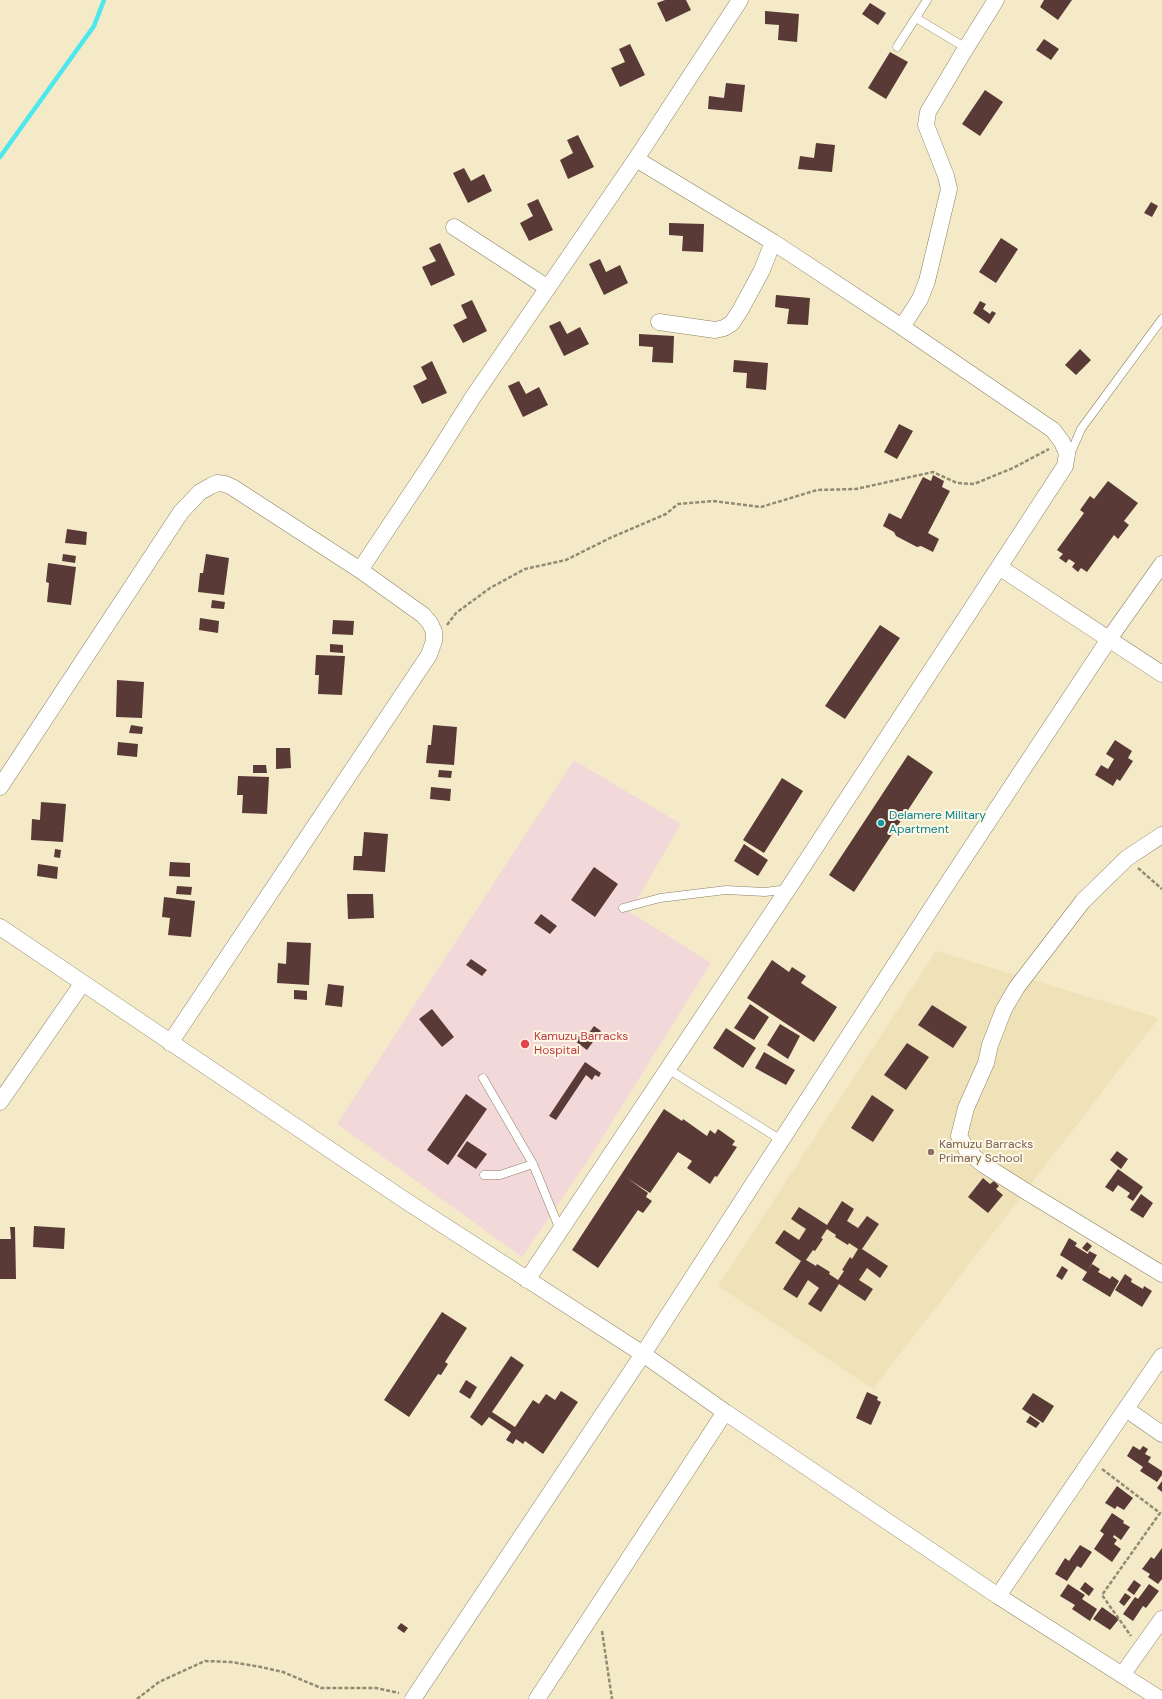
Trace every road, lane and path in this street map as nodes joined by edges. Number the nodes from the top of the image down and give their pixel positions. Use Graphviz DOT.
graph roads {
  1 [pos="740,0"];
  2 [pos="927,0"];
  3 [pos="996,0"];
  4 [pos="916,18"];
  5 [pos="897,48"];
  6 [pos="966,48"];
  7 [pos="636,159"];
  8 [pos="454,227"];
  9 [pos="773,242"];
  10 [pos="548,288"];
  11 [pos="1162,319"];
  12 [pos="659,322"];
  13 [pos="902,327"];
  14 [pos="1062,442"];
  15 [pos="1065,466"];
  16 [pos="1162,564"];
  17 [pos="999,567"];
  18 [pos="360,570"];
  19 [pos="1109,639"];
  20 [pos="434,641"];
  21 [pos="1162,674"];
  22 [pos="0,787"];
  23 [pos="1162,835"];
  24 [pos="1127,858"];
  25 [pos="788,889"];
  26 [pos="1162,889"];
  27 [pos="623,908"];
  28 [pos="0,927"];
  29 [pos="82,984"];
  30 [pos="170,1043"];
  31 [pos="668,1069"];
  32 [pos="483,1078"];
  33 [pos="0,1102"];
  34 [pos="781,1140"];
  35 [pos="533,1164"];
  36 [pos="484,1175"];
  37 [pos="560,1230"];
  38 [pos="1162,1274"];
  39 [pos="527,1280"];
  40 [pos="643,1354"];
  41 [pos="1162,1356"];
  42 [pos="1126,1410"];
  43 [pos="725,1412"];
  44 [pos="1162,1434"];
  45 [pos="1091,1461"];
  46 [pos="998,1596"];
  47 [pos="1162,1619"];
  48 [pos="603,1627"];
  49 [pos="1140,1649"];
  50 [pos="1122,1675"];
  51 [pos="414,1697"];
  52 [pos="136,1699"];
  53 [pos="537,1699"];
  54 [pos="612,1699"];
  55 [pos="1160,1699"];
  1 -- 7 [label="street"];
  2 -- 4 [label="lane"];
  3 -- 6 [label="street"];
  4 -- 5 [label="lane"];
  4 -- 6 [label="lane"];
  6 -- 13 [label="street"];
  7 -- 9 [label="street"];
  7 -- 10 [label="street"];
  8 -- 10 [label="street"];
  9 -- 12 [label="street"];
  9 -- 13 [label="street"];
  10 -- 18 [label="street"];
  11 -- 15 [label="lane"];
  13 -- 14 [label="street"];
  14 -- 15 [label="street"];
  14 -- 20 [label="path"];
  15 -- 17 [label="street"];
  16 -- 19 [label="street"];
  17 -- 19 [label="street"];
  17 -- 25 [label="street"];
  18 -- 20 [label="street"];
  18 -- 22 [label="street"];
  19 -- 21 [label="street"];
  19 -- 34 [label="street"];
  20 -- 30 [label="street"];
  23 -- 24 [label="street"];
  24 -- 26 [label="path"];
  24 -- 38 [label="street"];
  25 -- 27 [label="lane"];
  25 -- 31 [label="street"];
  28 -- 29 [label="street"];
  29 -- 30 [label="street"];
  29 -- 33 [label="street"];
  30 -- 39 [label="street"];
  31 -- 34 [label="lane"];
  31 -- 37 [label="street"];
  32 -- 35 [label="lane"];
  34 -- 40 [label="street"];
  35 -- 36 [label="lane"];
  35 -- 37 [label="lane"];
  37 -- 39 [label="street"];
  39 -- 40 [label="street"];
  40 -- 43 [label="street"];
  40 -- 51 [label="street"];
  41 -- 42 [label="street"];
  42 -- 44 [label="street"];
  42 -- 45 [label="street"];
  43 -- 46 [label="street"];
  43 -- 53 [label="street"];
  45 -- 46 [label="street"];
  45 -- 49 [label="path"];
  46 -- 50 [label="street"];
  47 -- 49 [label="street"];
  48 -- 54 [label="path"];
  49 -- 50 [label="street"];
  50 -- 55 [label="street"];
  51 -- 52 [label="path"];
}
